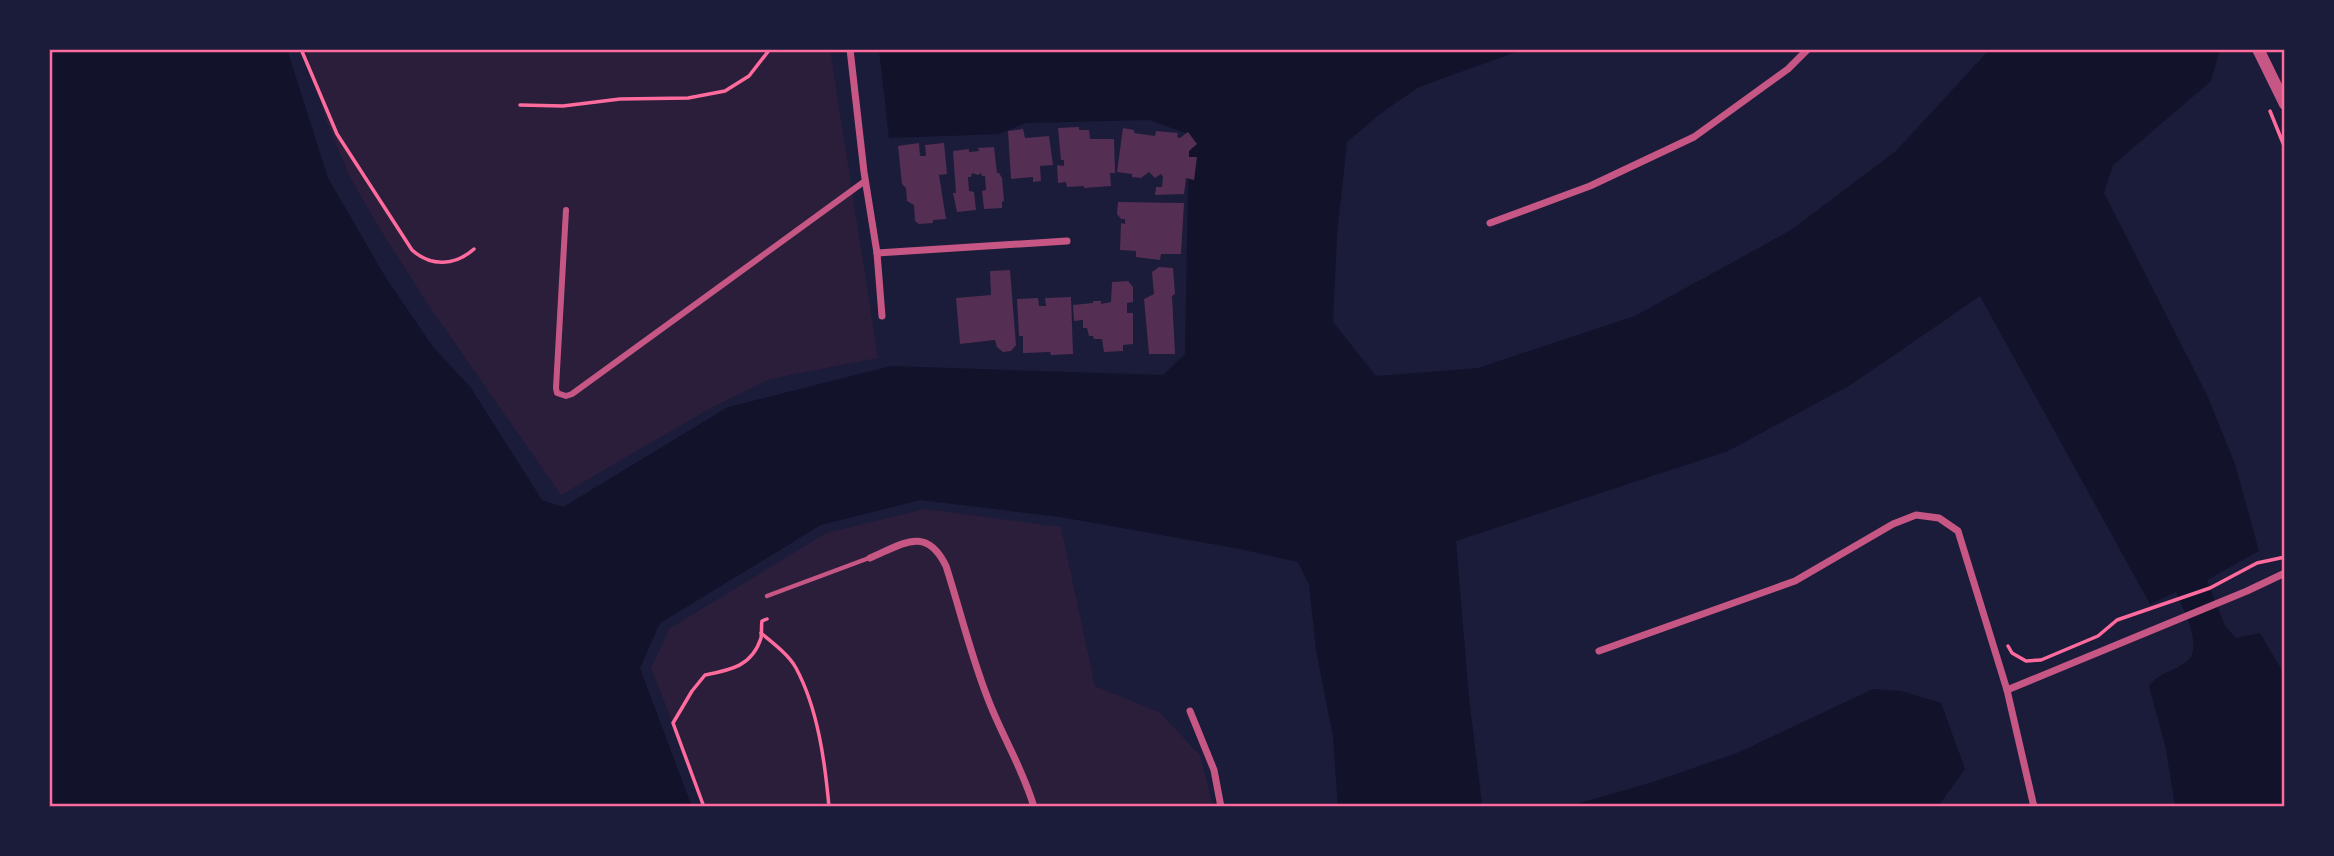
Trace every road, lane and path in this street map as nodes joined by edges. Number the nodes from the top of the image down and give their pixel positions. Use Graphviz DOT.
graph roads {
  1 [pos="301,49"];
  2 [pos="771,49"];
  3 [pos="850,49"];
  4 [pos="1808,49"];
  5 [pos="2259,49"];
  6 [pos="520,104"];
  7 [pos="2285,104"];
  8 [pos="865,181"];
  9 [pos="566,210"];
  10 [pos="1490,223"];
  11 [pos="1067,241"];
  12 [pos="474,249"];
  13 [pos="877,253"];
  14 [pos="882,316"];
  15 [pos="2285,557"];
  16 [pos="870,558"];
  17 [pos="2285,573"];
  18 [pos="767,596"];
  19 [pos="767,618"];
  20 [pos="761,633"];
  21 [pos="1993,645"];
  22 [pos="1599,651"];
  23 [pos="2007,690"];
  24 [pos="1190,711"];
  25 [pos="704,807"];
  26 [pos="829,807"];
  27 [pos="1034,807"];
  28 [pos="1221,807"];
  29 [pos="2034,807"];
  1 -- 12 [label="path"];
  2 -- 6 [label="path"];
  3 -- 8 [label="street"];
  4 -- 10 [label="street"];
  5 -- 7 [label="street"];
  8 -- 9 [label="street"];
  8 -- 13 [label="street"];
  11 -- 13 [label="street"];
  13 -- 14 [label="street"];
  15 -- 21 [label="path"];
  16 -- 18 [label="lane"];
  16 -- 27 [label="street"];
  17 -- 23 [label="street"];
  19 -- 20 [label="path"];
  20 -- 25 [label="path"];
  20 -- 26 [label="path"];
  21 -- 22 [label="street"];
  21 -- 23 [label="street"];
  23 -- 29 [label="street"];
  24 -- 28 [label="street"];
}
